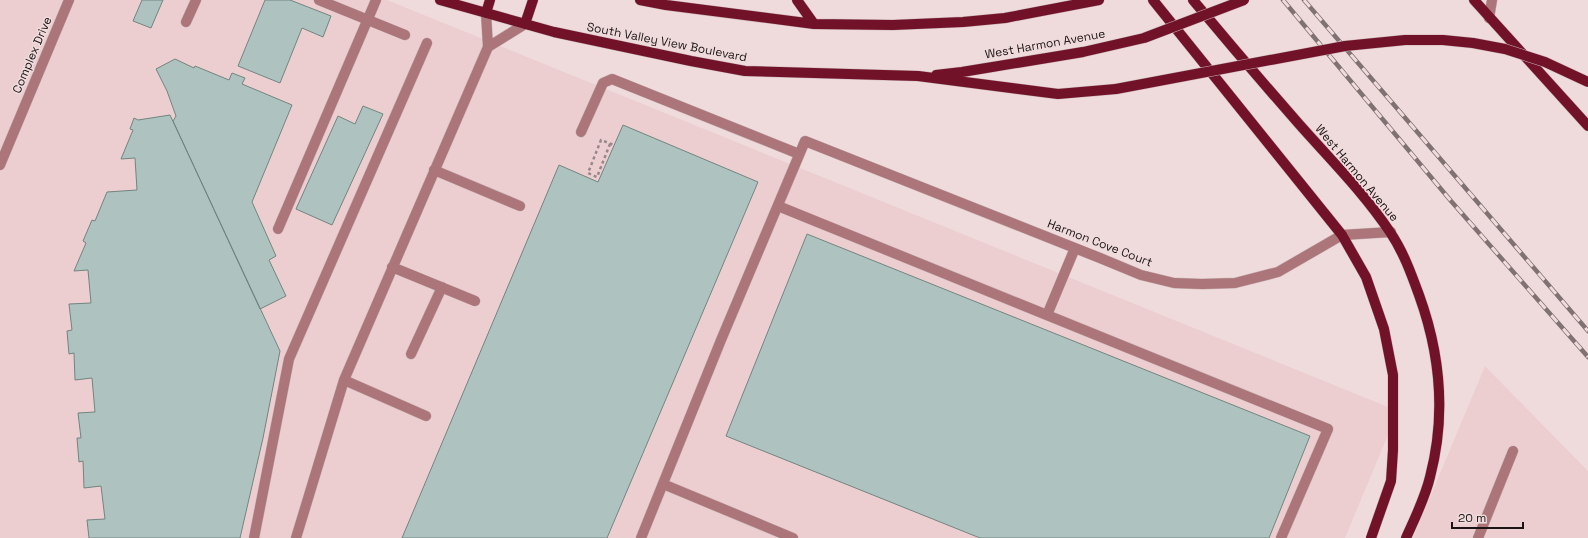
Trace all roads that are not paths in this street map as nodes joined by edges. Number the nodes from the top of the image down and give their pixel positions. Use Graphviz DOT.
graph roads {
  1 [pos="69,0"];
  2 [pos="196,0"];
  3 [pos="319,0"];
  4 [pos="376,0"];
  5 [pos="440,0"];
  6 [pos="490,0"];
  7 [pos="533,0"];
  8 [pos="640,0"];
  9 [pos="797,0"];
  10 [pos="1099,0"];
  11 [pos="1153,0"];
  12 [pos="1193,0"];
  13 [pos="1244,0"];
  14 [pos="1474,0"];
  15 [pos="1492,0"];
  16 [pos="486,13"];
  17 [pos="1489,18"];
  18 [pos="368,20"];
  19 [pos="186,22"];
  20 [pos="525,24"];
  21 [pos="814,24"];
  22 [pos="405,35"];
  23 [pos="426,43"];
  24 [pos="488,46"];
  25 [pos="918,76"];
  26 [pos="1588,82"];
  27 [pos="1588,126"];
  28 [pos="581,132"];
  29 [pos="799,154"];
  30 [pos="1,161"];
  31 [pos="434,170"];
  32 [pos="520,206"];
  33 [pos="778,206"];
  34 [pos="278,230"];
  35 [pos="1391,232"];
  36 [pos="1342,235"];
  37 [pos="1075,248"];
  38 [pos="392,267"];
  39 [pos="442,287"];
  40 [pos="475,301"];
  41 [pos="1047,315"];
  42 [pos="411,354"];
  43 [pos="344,380"];
  44 [pos="426,416"];
  45 [pos="1513,451"];
  46 [pos="663,484"];
  47 [pos="254,538"];
  48 [pos="296,538"];
  49 [pos="641,538"];
  50 [pos="793,538"];
  51 [pos="1281,538"];
  52 [pos="1371,538"];
  53 [pos="1406,538"];
  54 [pos="1478,538"];
  1 -- 30 [label="street, Complex Drive"];
  2 -- 19 [label="street"];
  3 -- 18 [label="street"];
  4 -- 18 [label="street"];
  5 -- 16 [label="main road, South Valley View Boulevard"];
  6 -- 16 [label="main road"];
  7 -- 20 [label="main road"];
  8 -- 21 [label="main road"];
  9 -- 21 [label="main road"];
  10 -- 21 [label="main road"];
  11 -- 36 [label="main road"];
  12 -- 35 [label="main road, West Harmon Avenue"];
  13 -- 25 [label="main road, West Harmon Avenue, bridge"];
  14 -- 17 [label="main road"];
  15 -- 17 [label="street"];
  16 -- 20 [label="main road, South Valley View Boulevard"];
  16 -- 24 [label="street"];
  17 -- 27 [label="main road"];
  18 -- 22 [label="street"];
  18 -- 34 [label="street"];
  20 -- 24 [label="street"];
  20 -- 25 [label="main road, South Valley View Boulevard"];
  23 -- 47 [label="street"];
  24 -- 31 [label="street"];
  25 -- 26 [label="main road, bridge"];
  28 -- 29 [label="street"];
  29 -- 33 [label="street"];
  29 -- 37 [label="street, Harmon Cove Court"];
  31 -- 32 [label="street"];
  31 -- 38 [label="street"];
  33 -- 41 [label="street"];
  33 -- 46 [label="street"];
  35 -- 36 [label="street, Harmon Cove Court"];
  35 -- 53 [label="main road, West Harmon Avenue"];
  36 -- 37 [label="street, Harmon Cove Court"];
  36 -- 52 [label="main road"];
  37 -- 41 [label="street"];
  38 -- 39 [label="street"];
  38 -- 43 [label="street"];
  39 -- 40 [label="street"];
  39 -- 42 [label="street"];
  41 -- 51 [label="street"];
  43 -- 44 [label="street"];
  43 -- 48 [label="street"];
  45 -- 54 [label="street"];
  46 -- 49 [label="street"];
  46 -- 50 [label="street"];
}
